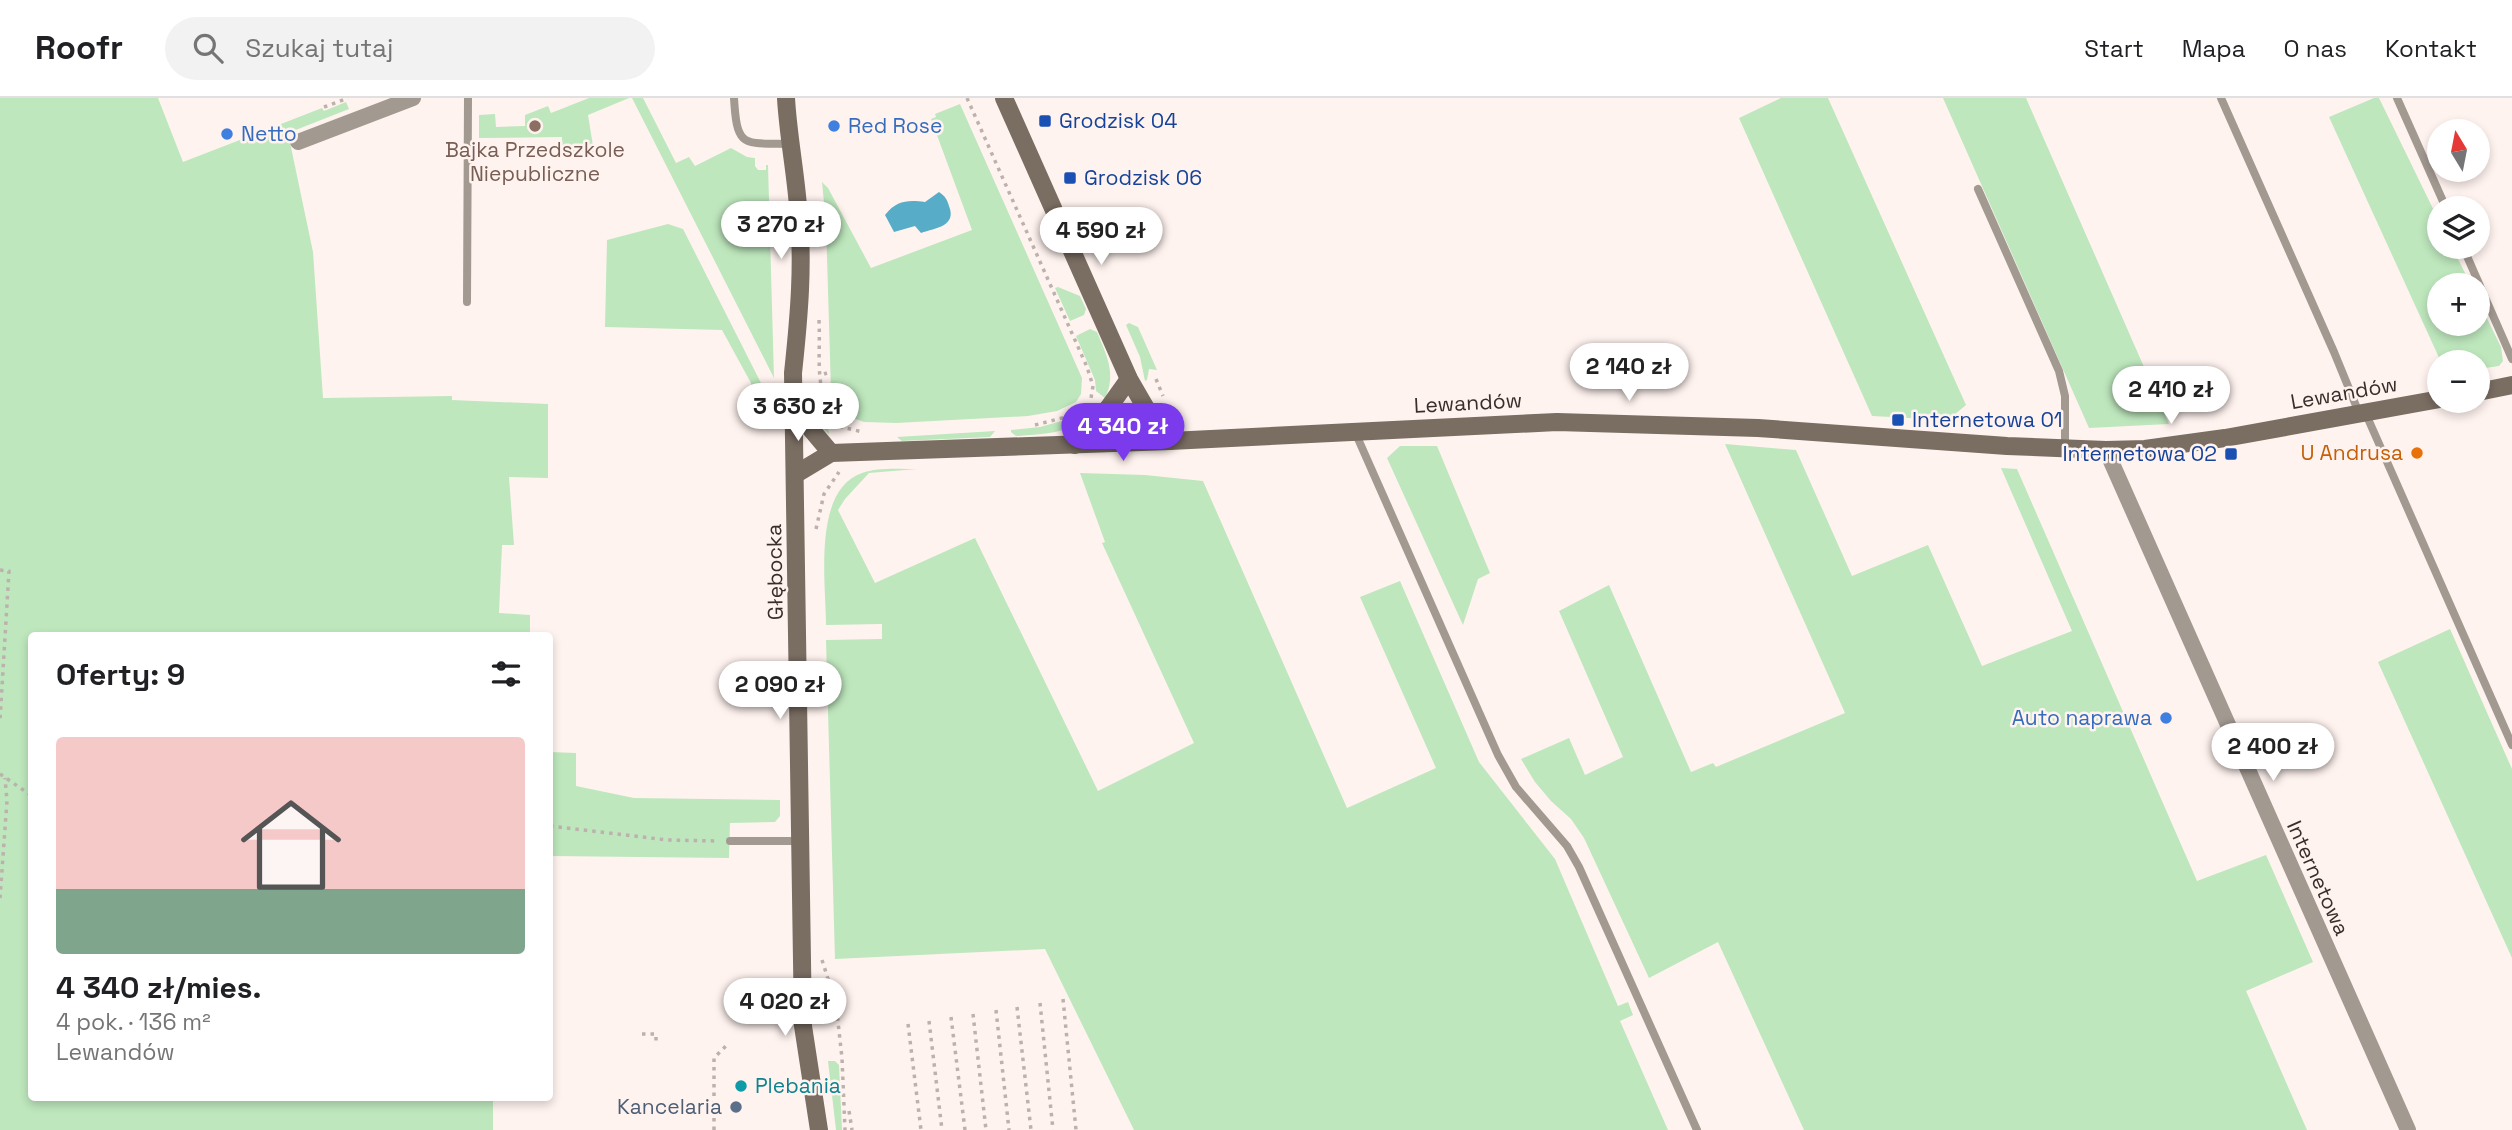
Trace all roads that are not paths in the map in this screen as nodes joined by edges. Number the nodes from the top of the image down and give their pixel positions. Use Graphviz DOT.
graph roads {
  1 [pos="413,98"];
  2 [pos="468,98"];
  3 [pos="734,98"];
  4 [pos="786,98"];
  5 [pos="1004,98"];
  6 [pos="2221,98"];
  7 [pos="2397,98"];
  8 [pos="298,142"];
  9 [pos="789,144"];
  10 [pos="1978,189"];
  11 [pos="2441,196"];
  12 [pos="2468,259"];
  13 [pos="467,302"];
  14 [pos="2512,359"];
  15 [pos="1129,379"];
  16 [pos="2512,385"];
  17 [pos="2490,389"];
  18 [pos="2427,401"];
  19 [pos="794,409"];
  20 [pos="2362,413"];
  21 [pos="1355,432"];
  22 [pos="1170,441"];
  23 [pos="1075,445"];
  24 [pos="2065,449"];
  25 [pos="2106,450"];
  26 [pos="831,453"];
  27 [pos="796,474"];
  28 [pos="2512,745"];
  29 [pos="730,841"];
  30 [pos="801,841"];
  31 [pos="819,1130"];
  32 [pos="1697,1130"];
  33 [pos="2408,1130"];
  1 -- 8 [label="street"];
  2 -- 13 [label="lane"];
  3 -- 9 [label="lane"];
  4 -- 9 [label="street, Głębocka"];
  5 -- 15 [label="street"];
  6 -- 20 [label="lane"];
  7 -- 11 [label="lane"];
  9 -- 19 [label="street, Głębocka"];
  10 -- 24 [label="lane"];
  12 -- 14 [label="lane"];
  15 -- 22 [label="street"];
  15 -- 23 [label="street"];
  16 -- 17 [label="street"];
  18 -- 20 [label="street, Lewandów"];
  19 -- 26 [label="street"];
  19 -- 27 [label="street, Głębocka"];
  20 -- 25 [label="street, Lewandów"];
  20 -- 28 [label="lane"];
  21 -- 22 [label="street, Lewandów"];
  21 -- 24 [label="street, Lewandów"];
  21 -- 32 [label="lane"];
  22 -- 23 [label="street, Lewandów"];
  23 -- 26 [label="street, Lewandów"];
  24 -- 25 [label="street, Lewandów"];
  25 -- 33 [label="street, Internetowa"];
  26 -- 27 [label="street, Lewandów"];
  27 -- 30 [label="street, Głębocka"];
  29 -- 30 [label="lane"];
  30 -- 31 [label="street, Głębocka"];
}
